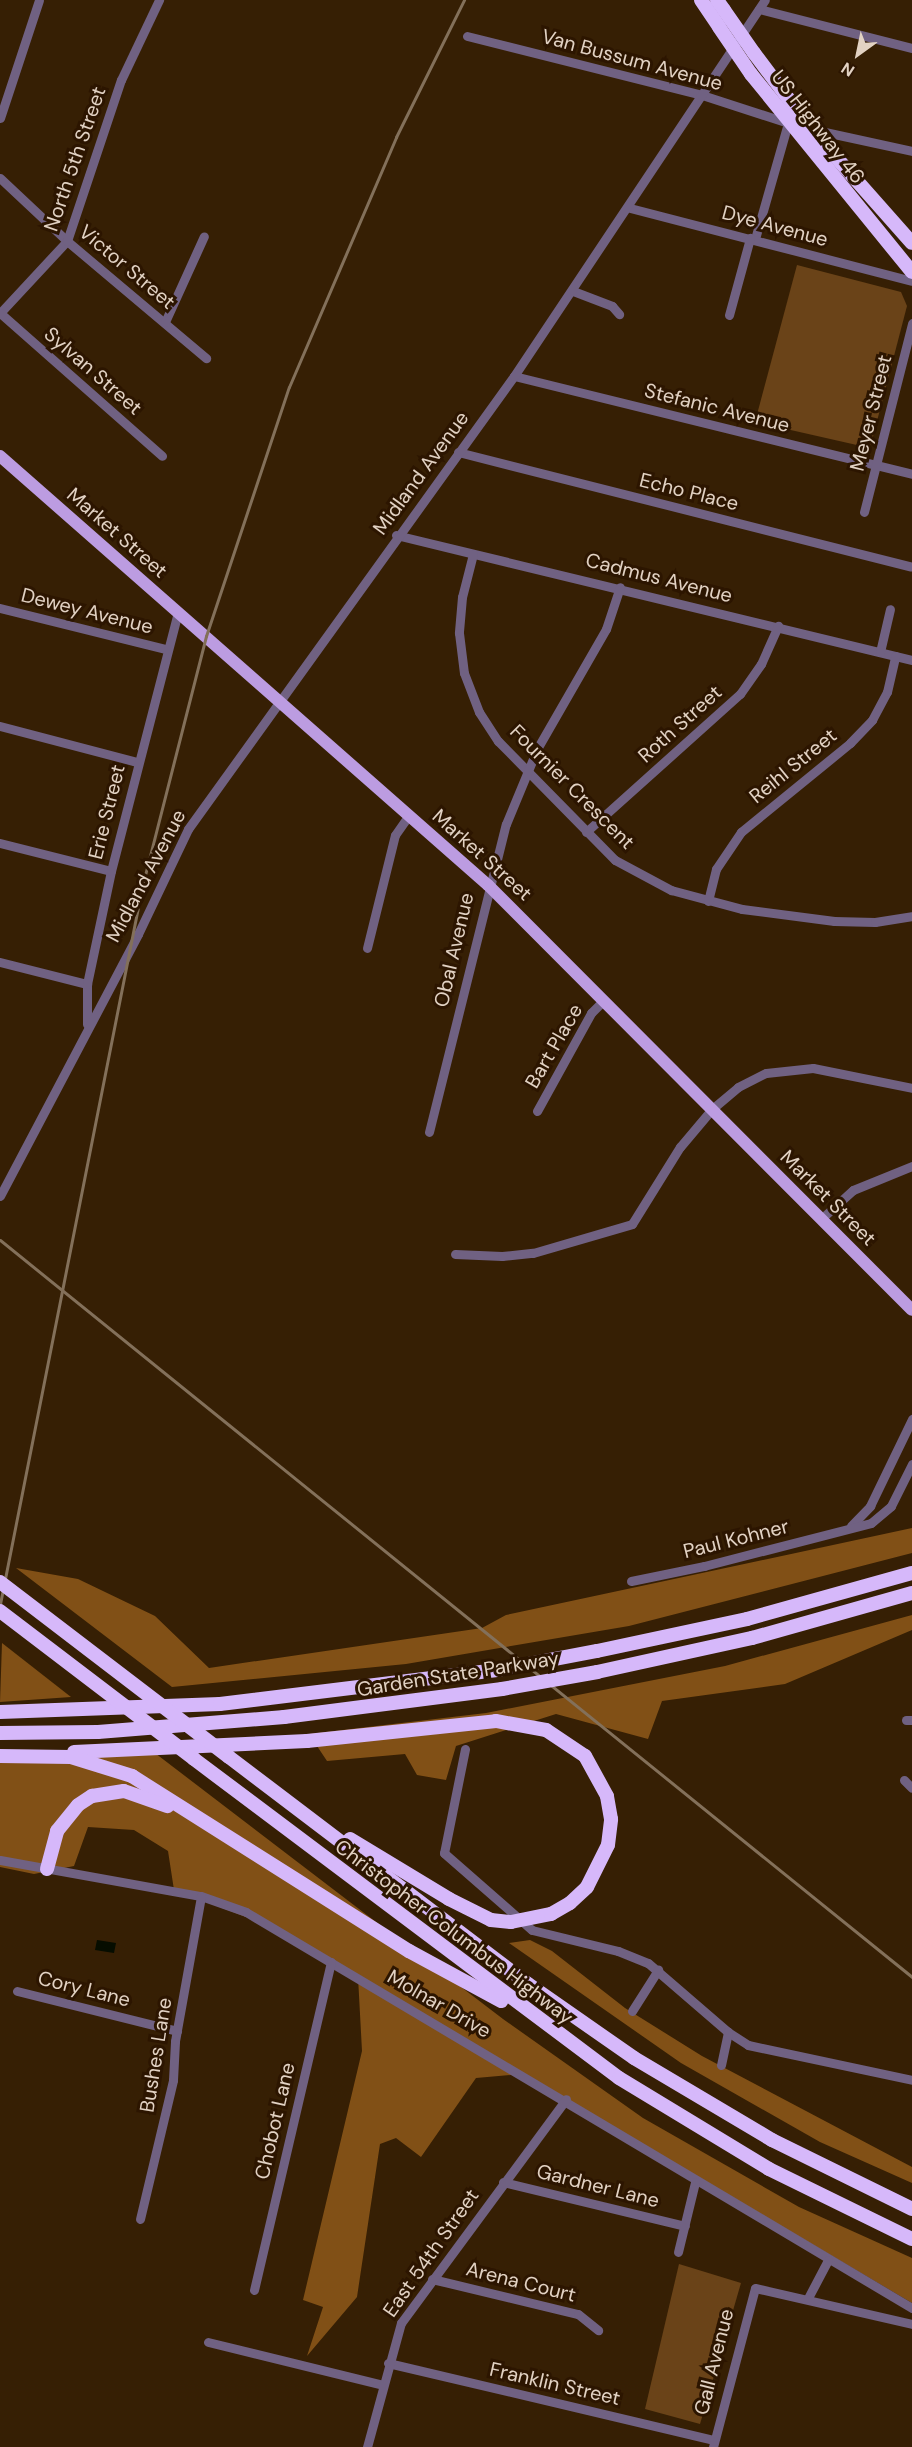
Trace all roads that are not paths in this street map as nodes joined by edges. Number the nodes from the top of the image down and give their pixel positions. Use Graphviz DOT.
graph roads {
  1 [pos="38,0"];
  2 [pos="159,0"];
  3 [pos="701,0"];
  4 [pos="765,0"];
  5 [pos="721,5"];
  6 [pos="759,9"];
  7 [pos="467,36"];
  8 [pos="912,48"];
  9 [pos="702,95"];
  10 [pos="0,118"];
  11 [pos="788,123"];
  12 [pos="811,129"];
  13 [pos="912,151"];
  14 [pos="0,178"];
  15 [pos="630,208"];
  16 [pos="204,236"];
  17 [pos="752,239"];
  18 [pos="67,241"];
  19 [pos="912,243"];
  20 [pos="912,272"];
  21 [pos="912,281"];
  22 [pos="573,291"];
  23 [pos="0,313"];
  24 [pos="619,314"];
  25 [pos="729,315"];
  26 [pos="165,322"];
  27 [pos="912,324"];
  28 [pos="206,358"];
  29 [pos="514,376"];
  30 [pos="458,452"];
  31 [pos="0,456"];
  32 [pos="162,456"];
  33 [pos="876,465"];
  34 [pos="912,474"];
  35 [pos="864,512"];
  36 [pos="396,535"];
  37 [pos="473,554"];
  38 [pos="911,567"];
  39 [pos="620,586"];
  40 [pos="0,608"];
  41 [pos="890,609"];
  42 [pos="178,612"];
  43 [pos="778,626"];
  44 [pos="166,649"];
  45 [pos="880,652"];
  46 [pos="895,656"];
  47 [pos="912,660"];
  48 [pos="280,701"];
  49 [pos="0,726"];
  50 [pos="137,762"];
  51 [pos="526,771"];
  52 [pos="409,815"];
  53 [pos="586,832"];
  54 [pos="0,843"];
  55 [pos="111,871"];
  56 [pos="488,885"];
  57 [pos="708,901"];
  58 [pos="912,916"];
  59 [pos="367,948"];
  60 [pos="0,962"];
  61 [pos="87,984"];
  62 [pos="604,1000"];
  63 [pos="87,1024"];
  64 [pos="912,1088"];
  65 [pos="712,1109"];
  66 [pos="537,1111"];
  67 [pos="429,1132"];
  68 [pos="912,1166"];
  69 [pos="0,1196"];
  70 [pos="821,1219"];
  71 [pos="455,1254"];
  72 [pos="912,1310"];
  73 [pos="912,1419"];
  74 [pos="912,1464"];
  75 [pos="849,1528"];
  76 [pos="912,1573"];
  77 [pos="631,1581"];
  78 [pos="0,1582"];
  79 [pos="912,1593"];
  80 [pos="0,1611"];
  81 [pos="0,1712"];
  82 [pos="0,1733"];
  83 [pos="465,1749"];
  84 [pos="0,1756"];
  85 [pos="904,1780"];
  86 [pos="912,1788"];
  87 [pos="296,1807"];
  88 [pos="0,1860"];
  89 [pos="47,1869"];
  90 [pos="201,1896"];
  91 [pos="337,1906"];
  92 [pos="331,1962"];
  93 [pos="658,1970"];
  94 [pos="17,1991"];
  95 [pos="632,2011"];
  96 [pos="535,2018"];
  97 [pos="177,2031"];
  98 [pos="728,2032"];
  99 [pos="722,2065"];
  100 [pos="912,2080"];
  101 [pos="566,2099"];
  102 [pos="503,2182"];
  103 [pos="695,2182"];
  104 [pos="912,2209"];
  105 [pos="140,2219"];
  106 [pos="685,2226"];
  107 [pos="912,2239"];
  108 [pos="678,2253"];
  109 [pos="828,2260"];
  110 [pos="432,2279"];
  111 [pos="254,2289"];
  112 [pos="808,2298"];
  113 [pos="912,2308"];
  114 [pos="912,2324"];
  115 [pos="597,2330"];
  116 [pos="208,2342"];
  117 [pos="388,2363"];
  118 [pos="383,2385"];
  119 [pos="713,2444"];
  120 [pos="367,2447"];
  1 -- 10 [label="street"];
  2 -- 18 [label="street, North 5th Street"];
  3 -- 11 [label="highway, US Highway 46, bridge"];
  4 -- 6 [label="street, Midland Avenue"];
  5 -- 12 [label="highway, US Highway 46, bridge"];
  6 -- 8 [label="street"];
  6 -- 9 [label="street, Midland Avenue"];
  7 -- 9 [label="street, Van Bussum Avenue"];
  9 -- 11 [label="street, Van Bussum Avenue"];
  9 -- 15 [label="street, Midland Avenue"];
  11 -- 17 [label="street"];
  11 -- 20 [label="highway, US Highway 46"];
  12 -- 13 [label="street"];
  12 -- 19 [label="highway, US Highway 46"];
  14 -- 18 [label="street, Victor Street"];
  15 -- 17 [label="street, Dye Avenue"];
  15 -- 22 [label="street, Midland Avenue"];
  16 -- 26 [label="street"];
  17 -- 21 [label="street, Dye Avenue"];
  17 -- 25 [label="street"];
  18 -- 23 [label="street, North 5th Street"];
  18 -- 26 [label="street, Victor Street"];
  22 -- 24 [label="street"];
  22 -- 29 [label="street, Midland Avenue"];
  23 -- 32 [label="street, Sylvan Street"];
  26 -- 28 [label="street, Victor Street"];
  27 -- 33 [label="street, Meyer Street"];
  29 -- 30 [label="street, Midland Avenue"];
  29 -- 33 [label="street, Stefanic Avenue"];
  30 -- 36 [label="street, Midland Avenue"];
  30 -- 38 [label="street, Echo Place"];
  31 -- 42 [label="main road, Market Street"];
  33 -- 34 [label="street, Stefanic Avenue"];
  33 -- 35 [label="street, Meyer Street"];
  36 -- 37 [label="street, Cadmus Avenue"];
  36 -- 48 [label="street, Midland Avenue"];
  37 -- 39 [label="street, Cadmus Avenue"];
  37 -- 51 [label="street, Fournier Crescent"];
  39 -- 43 [label="street, Cadmus Avenue"];
  39 -- 51 [label="street, Obal Avenue"];
  40 -- 44 [label="street, Dewey Avenue"];
  41 -- 45 [label="street"];
  42 -- 44 [label="street, Erie Street"];
  42 -- 48 [label="main road, Market Street"];
  43 -- 45 [label="street, Cadmus Avenue"];
  43 -- 53 [label="street, Roth Street"];
  44 -- 50 [label="street, Erie Street"];
  45 -- 46 [label="street, Cadmus Avenue"];
  46 -- 47 [label="street, Cadmus Avenue"];
  46 -- 57 [label="street, Reihl Street"];
  48 -- 52 [label="main road, Market Street"];
  48 -- 63 [label="street, Midland Avenue"];
  49 -- 50 [label="street"];
  50 -- 55 [label="street, Erie Street"];
  51 -- 53 [label="street, Fournier Crescent"];
  51 -- 56 [label="street, Obal Avenue"];
  52 -- 56 [label="main road, Market Street"];
  52 -- 59 [label="street"];
  53 -- 57 [label="street, Fournier Crescent"];
  54 -- 55 [label="street"];
  55 -- 61 [label="street, Erie Street"];
  56 -- 62 [label="main road, Market Street"];
  56 -- 67 [label="street, Obal Avenue"];
  57 -- 58 [label="street, Fournier Crescent"];
  60 -- 61 [label="street"];
  61 -- 63 [label="street, Erie Street"];
  62 -- 65 [label="main road, Market Street"];
  62 -- 66 [label="street, Bart Place"];
  63 -- 69 [label="street, Midland Avenue"];
  64 -- 65 [label="street"];
  65 -- 70 [label="main road, Market Street"];
  65 -- 71 [label="street"];
  68 -- 70 [label="street"];
  70 -- 72 [label="main road, Market Street"];
  73 -- 75 [label="street"];
  74 -- 75 [label="street, Paul Kohner"];
  75 -- 77 [label="street, Paul Kohner"];
  76 -- 81 [label="highway, Garden State Parkway, bridge"];
  78 -- 87 [label="highway, Christopher Columbus Highway, bridge"];
  79 -- 82 [label="highway, Garden State Parkway, bridge"];
  80 -- 96 [label="highway, Christopher Columbus Highway, bridge"];
  83 -- 93 [label="street"];
  84 -- 87 [label="highway, bridge"];
  84 -- 91 [label="highway"];
  85 -- 86 [label="street"];
  87 -- 104 [label="highway, Christopher Columbus Highway"];
  88 -- 89 [label="street, Molnar Drive"];
  89 -- 90 [label="street, Molnar Drive"];
  89 -- 91 [label="highway"];
  90 -- 92 [label="street, Molnar Drive"];
  90 -- 97 [label="street, Bushes Lane"];
  91 -- 96 [label="highway"];
  92 -- 101 [label="street, Molnar Drive"];
  92 -- 111 [label="street, Chobot Lane"];
  93 -- 95 [label="street"];
  93 -- 98 [label="street"];
  94 -- 97 [label="street, Cory Lane"];
  96 -- 107 [label="highway, Christopher Columbus Highway"];
  97 -- 105 [label="street, Bushes Lane"];
  98 -- 99 [label="street"];
  98 -- 100 [label="street"];
  101 -- 102 [label="street, East 54th Street"];
  101 -- 103 [label="street, Molnar Drive"];
  102 -- 106 [label="street, Gardner Lane"];
  102 -- 110 [label="street, East 54th Street"];
  103 -- 106 [label="street"];
  103 -- 109 [label="street, Molnar Drive"];
  106 -- 108 [label="street"];
  109 -- 112 [label="street"];
  109 -- 113 [label="street, Molnar Drive"];
  110 -- 115 [label="street, Arena Court"];
  110 -- 117 [label="street, East 54th Street"];
  112 -- 114 [label="street"];
  112 -- 119 [label="street, Gall Avenue"];
  116 -- 118 [label="street"];
  117 -- 118 [label="street, East 54th Street"];
  117 -- 119 [label="street, Franklin Street"];
  118 -- 120 [label="street, East 54th Street"];
}
